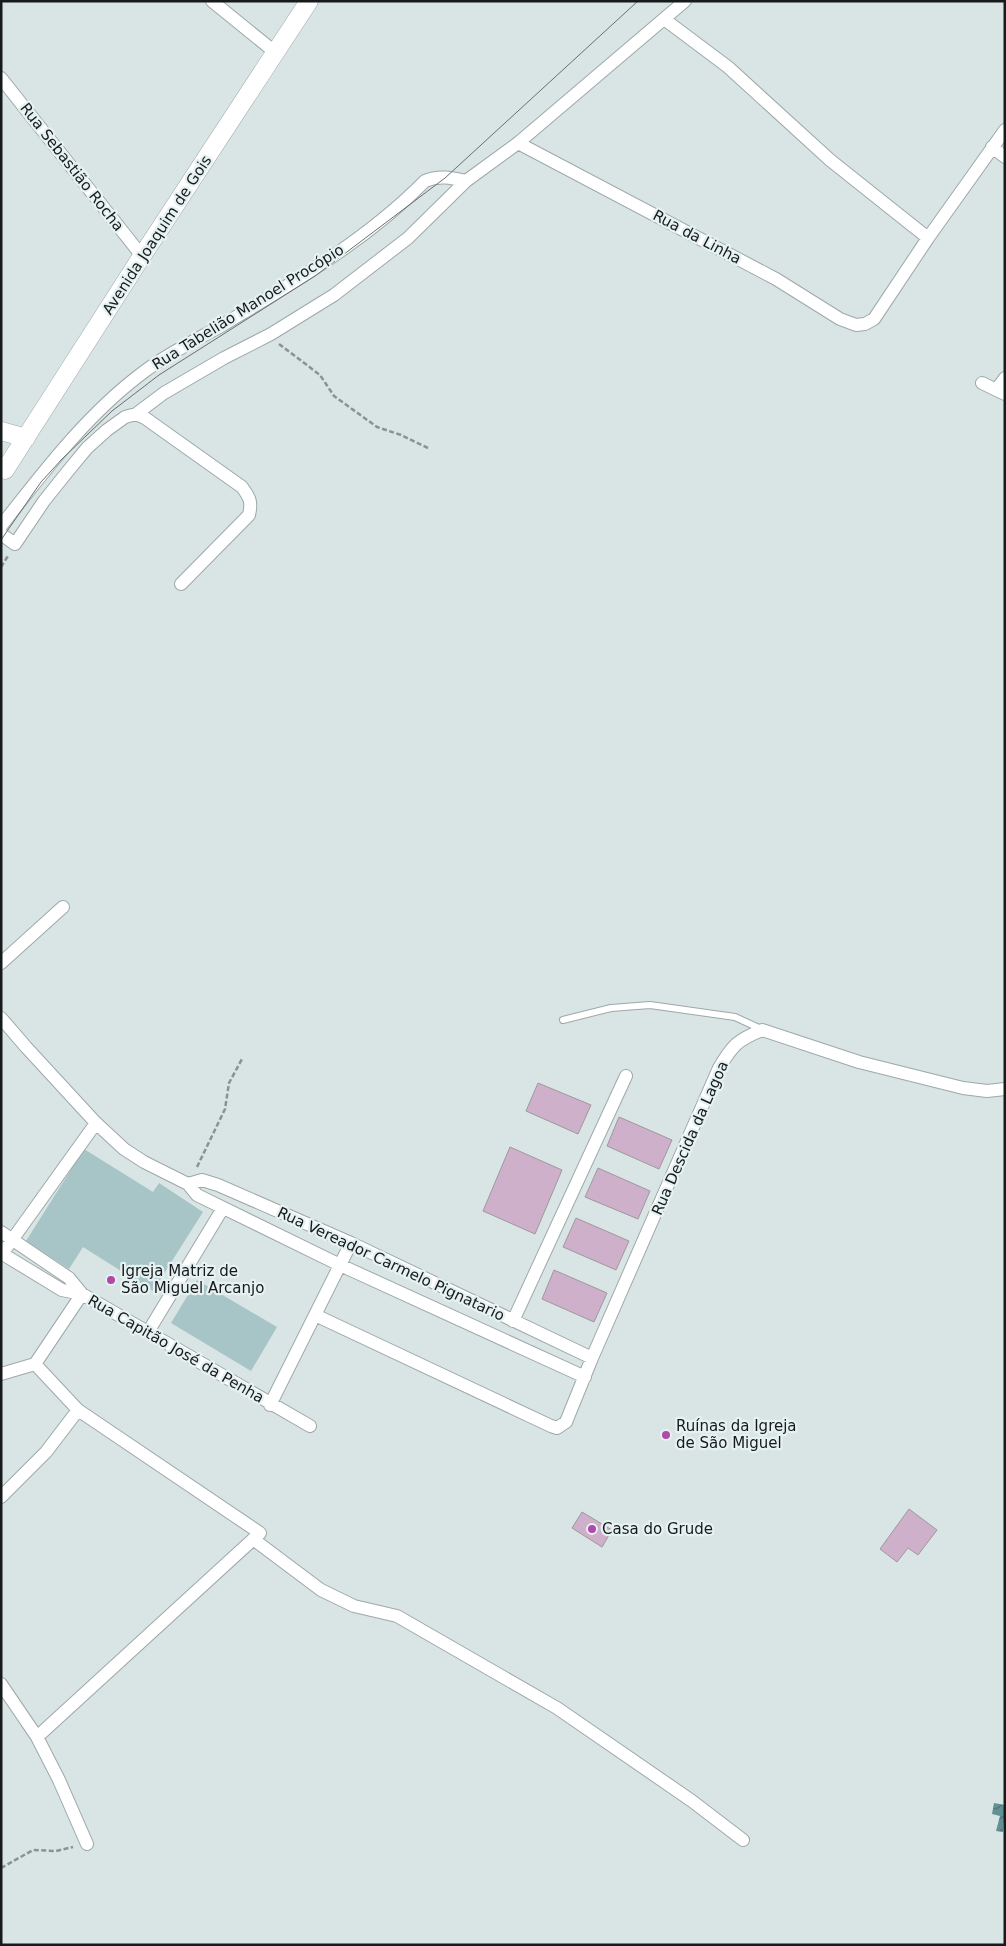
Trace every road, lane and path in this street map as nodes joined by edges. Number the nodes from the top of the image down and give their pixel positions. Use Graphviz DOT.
graph roads {
  1 [pos="212,1"];
  2 [pos="309,1"];
  3 [pos="685,1"];
  4 [pos="664,19"];
  5 [pos="276,53"];
  6 [pos="1,78"];
  7 [pos="1005,130"];
  8 [pos="518,143"];
  9 [pos="992,147"];
  10 [pos="1005,158"];
  11 [pos="466,181"];
  12 [pos="928,238"];
  13 [pos="142,256"];
  14 [pos="268,336"];
  15 [pos="1005,378"];
  16 [pos="982,383"];
  17 [pos="1000,392"];
  18 [pos="136,414"];
  19 [pos="1,431"];
  20 [pos="26,438"];
  21 [pos="428,448"];
  22 [pos="3,471"];
  23 [pos="1,526"];
  24 [pos="1,534"];
  25 [pos="181,584"];
  26 [pos="63,907"];
  27 [pos="1,963"];
  28 [pos="1,1018"];
  29 [pos="563,1020"];
  30 [pos="762,1030"];
  31 [pos="242,1059"];
  32 [pos="626,1076"];
  33 [pos="1005,1089"];
  34 [pos="96,1123"];
  35 [pos="188,1184"];
  36 [pos="223,1208"];
  37 [pos="1,1232"];
  38 [pos="12,1240"];
  39 [pos="351,1243"];
  40 [pos="2,1253"];
  41 [pos="340,1265"];
  42 [pos="82,1294"];
  43 [pos="314,1315"];
  44 [pos="513,1321"];
  45 [pos="148,1332"];
  46 [pos="592,1358"];
  47 [pos="35,1364"];
  48 [pos="1,1374"];
  49 [pos="585,1377"];
  50 [pos="270,1405"];
  51 [pos="78,1410"];
  52 [pos="310,1426"];
  53 [pos="1,1497"];
  54 [pos="253,1539"];
  55 [pos="1,1684"];
  56 [pos="37,1737"];
  57 [pos="744,1840"];
  58 [pos="87,1844"];
  59 [pos="1,1868"];
  1 -- 5 [label="street"];
  2 -- 5 [label="main road, Avenida Joaquim de Gois"];
  3 -- 4 [label="street"];
  4 -- 8 [label="street"];
  4 -- 12 [label="street"];
  5 -- 13 [label="main road, Avenida Joaquim de Gois"];
  6 -- 13 [label="street, Rua Sebastião Rocha"];
  7 -- 9 [label="street"];
  8 -- 11 [label="street"];
  8 -- 12 [label="street, Rua da Linha"];
  9 -- 10 [label="street"];
  9 -- 12 [label="street"];
  11 -- 14 [label="street"];
  11 -- 23 [label="street, Rua Tabelião Manoel Procópio"];
  13 -- 20 [label="main road, Avenida Joaquim de Gois"];
  14 -- 18 [label="street"];
  14 -- 21 [label="path"];
  15 -- 17 [label="street"];
  16 -- 17 [label="street"];
  18 -- 24 [label="street"];
  18 -- 25 [label="street"];
  19 -- 20 [label="main road"];
  20 -- 22 [label="main road, Avenida Joaquim de Gois"];
  26 -- 27 [label="street"];
  28 -- 34 [label="street, Rua Vereador Carmelo Pignatario"];
  29 -- 30 [label="lane"];
  30 -- 33 [label="street"];
  30 -- 46 [label="street, Rua Descida da Lagoa"];
  31 -- 35 [label="path"];
  32 -- 44 [label="street"];
  34 -- 35 [label="street, Rua Vereador Carmelo Pignatario"];
  34 -- 38 [label="street"];
  35 -- 36 [label="street, Rua Vereador Carmelo Pignatario"];
  35 -- 39 [label="street, Rua Vereador Carmelo Pignatario"];
  36 -- 41 [label="street, Rua Vereador Carmelo Pignatario"];
  36 -- 45 [label="street"];
  37 -- 38 [label="street, Rua Capitão José da Penha"];
  38 -- 40 [label="street"];
  38 -- 42 [label="street, Rua Capitão José da Penha"];
  39 -- 41 [label="street"];
  39 -- 44 [label="street, Rua Vereador Carmelo Pignatario"];
  40 -- 42 [label="street, Rua Capitão José da Penha"];
  41 -- 43 [label="street"];
  41 -- 49 [label="street, Rua Vereador Carmelo Pignatario"];
  42 -- 45 [label="street, Rua Capitão José da Penha"];
  42 -- 47 [label="street"];
  43 -- 49 [label="street, Rua Descida da Lagoa"];
  43 -- 50 [label="street"];
  44 -- 46 [label="street, Rua Vereador Carmelo Pignatario"];
  45 -- 50 [label="street, Rua Capitão José da Penha"];
  46 -- 49 [label="street, Rua Descida da Lagoa"];
  47 -- 48 [label="street"];
  47 -- 51 [label="street"];
  50 -- 52 [label="street, Rua Capitão José da Penha"];
  51 -- 53 [label="street"];
  51 -- 54 [label="street"];
  54 -- 56 [label="street"];
  54 -- 57 [label="street"];
  55 -- 56 [label="street"];
  56 -- 58 [label="street"];
  58 -- 59 [label="path"];
}
